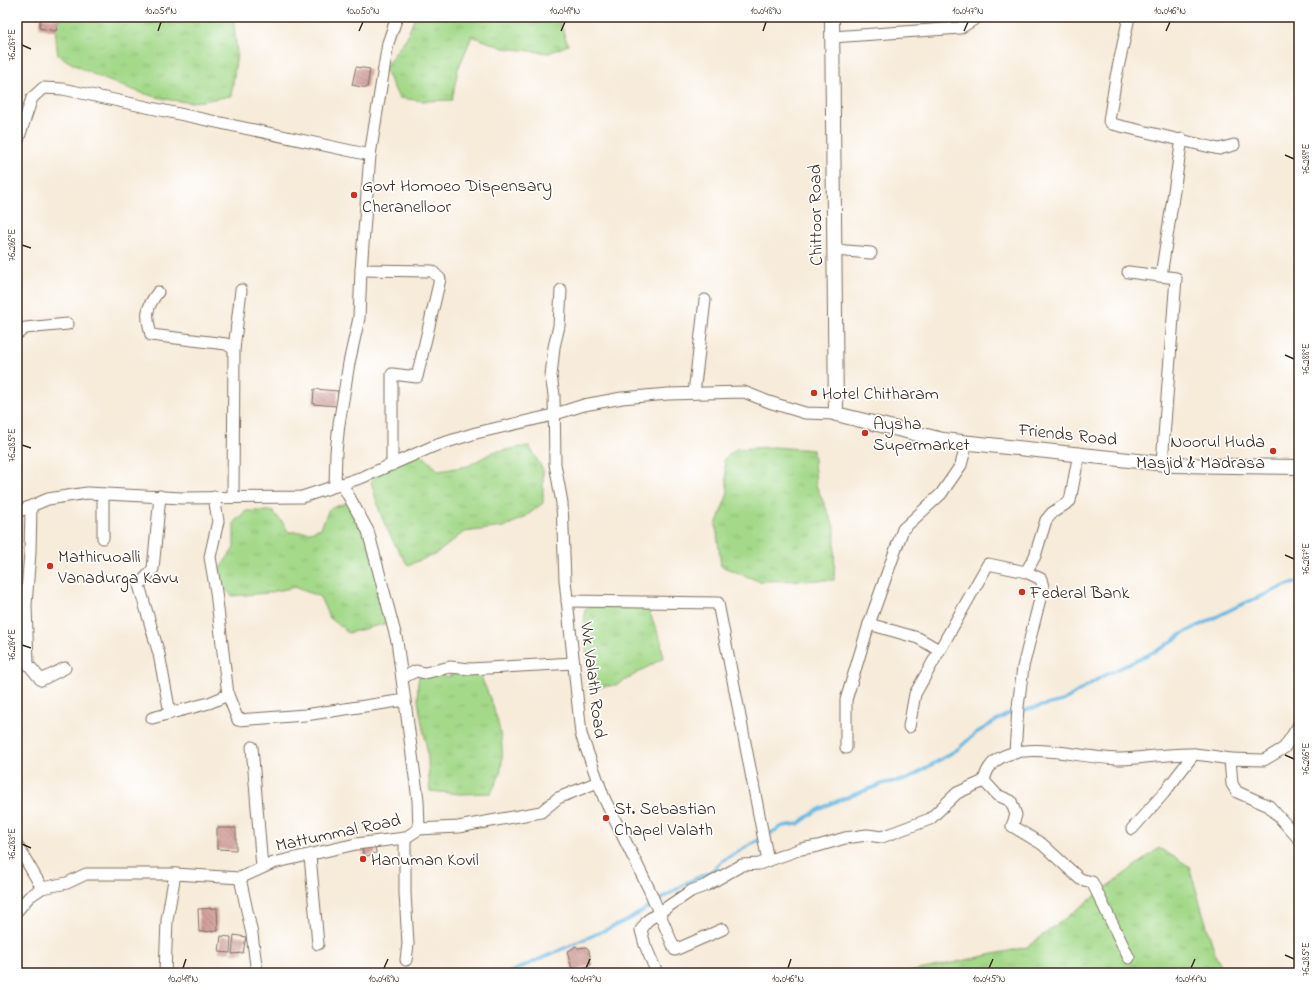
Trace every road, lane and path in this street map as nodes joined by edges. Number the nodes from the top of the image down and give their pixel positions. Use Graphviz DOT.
graph roads {
  1 [pos="397,17"];
  2 [pos="832,17"];
  3 [pos="978,17"];
  4 [pos="1129,17"];
  5 [pos="832,36"];
  6 [pos="1182,140"];
  7 [pos="17,143"];
  8 [pos="1234,145"];
  9 [pos="370,155"];
  10 [pos="834,250"];
  11 [pos="871,253"];
  12 [pos="361,270"];
  13 [pos="1128,272"];
  14 [pos="1161,276"];
  15 [pos="241,290"];
  16 [pos="561,290"];
  17 [pos="158,292"];
  18 [pos="705,300"];
  19 [pos="68,324"];
  20 [pos="17,334"];
  21 [pos="234,349"];
  22 [pos="694,393"];
  23 [pos="836,414"];
  24 [pos="553,415"];
  25 [pos="967,442"];
  26 [pos="1078,453"];
  27 [pos="1162,463"];
  28 [pos="392,465"];
  29 [pos="1299,466"];
  30 [pos="339,485"];
  31 [pos="103,494"];
  32 [pos="160,496"];
  33 [pos="214,497"];
  34 [pos="233,497"];
  35 [pos="31,506"];
  36 [pos="17,512"];
  37 [pos="103,538"];
  38 [pos="1026,572"];
  39 [pos="567,601"];
  40 [pos="869,624"];
  41 [pos="939,650"];
  42 [pos="574,663"];
  43 [pos="65,668"];
  44 [pos="402,678"];
  45 [pos="228,695"];
  46 [pos="406,700"];
  47 [pos="170,713"];
  48 [pos="152,718"];
  49 [pos="1299,725"];
  50 [pos="909,727"];
  51 [pos="252,748"];
  52 [pos="846,748"];
  53 [pos="1015,753"];
  54 [pos="1194,754"];
  55 [pos="1230,759"];
  56 [pos="984,781"];
  57 [pos="598,782"];
  58 [pos="419,829"];
  59 [pos="1132,829"];
  60 [pos="405,838"];
  61 [pos="1299,839"];
  62 [pos="17,845"];
  63 [pos="310,856"];
  64 [pos="768,861"];
  65 [pos="262,867"];
  66 [pos="175,874"];
  67 [pos="240,878"];
  68 [pos="42,888"];
  69 [pos="17,911"];
  70 [pos="658,912"];
  71 [pos="723,929"];
  72 [pos="318,944"];
  73 [pos="1129,958"];
  74 [pos="406,960"];
  75 [pos="17,970"];
  76 [pos="17,973"];
  77 [pos="165,973"];
  78 [pos="257,973"];
  79 [pos="657,973"];
  1 -- 9 [label="street"];
  2 -- 5 [label="main road, Chittoor Road"];
  3 -- 5 [label="street"];
  4 -- 6 [label="street"];
  5 -- 10 [label="main road, Chittoor Road"];
  6 -- 8 [label="street"];
  6 -- 14 [label="street"];
  7 -- 9 [label="street"];
  9 -- 12 [label="street"];
  10 -- 11 [label="street"];
  10 -- 23 [label="main road, Chittoor Road"];
  12 -- 28 [label="street"];
  12 -- 30 [label="street"];
  13 -- 14 [label="street"];
  14 -- 27 [label="street"];
  15 -- 21 [label="street"];
  16 -- 24 [label="street, Vvk Valath Road"];
  17 -- 21 [label="street"];
  18 -- 22 [label="street"];
  19 -- 20 [label="street"];
  21 -- 34 [label="street"];
  22 -- 23 [label="street"];
  22 -- 24 [label="street"];
  23 -- 25 [label="main road, Friends Road"];
  24 -- 28 [label="street"];
  24 -- 39 [label="street, Vvk Valath Road"];
  25 -- 26 [label="main road, Friends Road"];
  25 -- 40 [label="street"];
  26 -- 27 [label="main road, Friends Road"];
  26 -- 38 [label="street"];
  27 -- 29 [label="main road, Friends Road"];
  28 -- 30 [label="street"];
  30 -- 34 [label="street"];
  30 -- 44 [label="street, Mattummal Road"];
  31 -- 32 [label="street"];
  31 -- 35 [label="street"];
  31 -- 37 [label="street"];
  32 -- 33 [label="street"];
  32 -- 47 [label="street"];
  33 -- 34 [label="street"];
  33 -- 45 [label="street"];
  35 -- 36 [label="street"];
  35 -- 43 [label="street"];
  38 -- 41 [label="street"];
  38 -- 53 [label="street"];
  39 -- 42 [label="street, Vvk Valath Road"];
  39 -- 64 [label="street"];
  40 -- 41 [label="street"];
  40 -- 52 [label="street"];
  41 -- 50 [label="street"];
  42 -- 44 [label="street"];
  42 -- 57 [label="street, Vvk Valath Road"];
  44 -- 46 [label="street, Mattummal Road"];
  45 -- 46 [label="street"];
  45 -- 47 [label="street"];
  46 -- 58 [label="street, Mattummal Road"];
  47 -- 48 [label="street"];
  49 -- 55 [label="street"];
  51 -- 65 [label="street"];
  53 -- 54 [label="street"];
  53 -- 56 [label="street"];
  54 -- 55 [label="street"];
  54 -- 59 [label="street"];
  55 -- 61 [label="street"];
  56 -- 64 [label="street"];
  56 -- 73 [label="street"];
  57 -- 58 [label="street"];
  57 -- 70 [label="street, Vvk Valath Road"];
  58 -- 60 [label="street, Mattummal Road"];
  60 -- 63 [label="street, Mattummal Road"];
  60 -- 74 [label="street"];
  62 -- 68 [label="street"];
  63 -- 65 [label="street, Mattummal Road"];
  63 -- 72 [label="street"];
  64 -- 70 [label="street"];
  65 -- 67 [label="street, Mattummal Road"];
  66 -- 67 [label="street"];
  66 -- 68 [label="street"];
  66 -- 77 [label="street"];
  67 -- 78 [label="street"];
  68 -- 69 [label="street"];
  70 -- 71 [label="street, Vvk Valath Road"];
  70 -- 79 [label="street"];
  75 -- 76 [label="street"];
}
